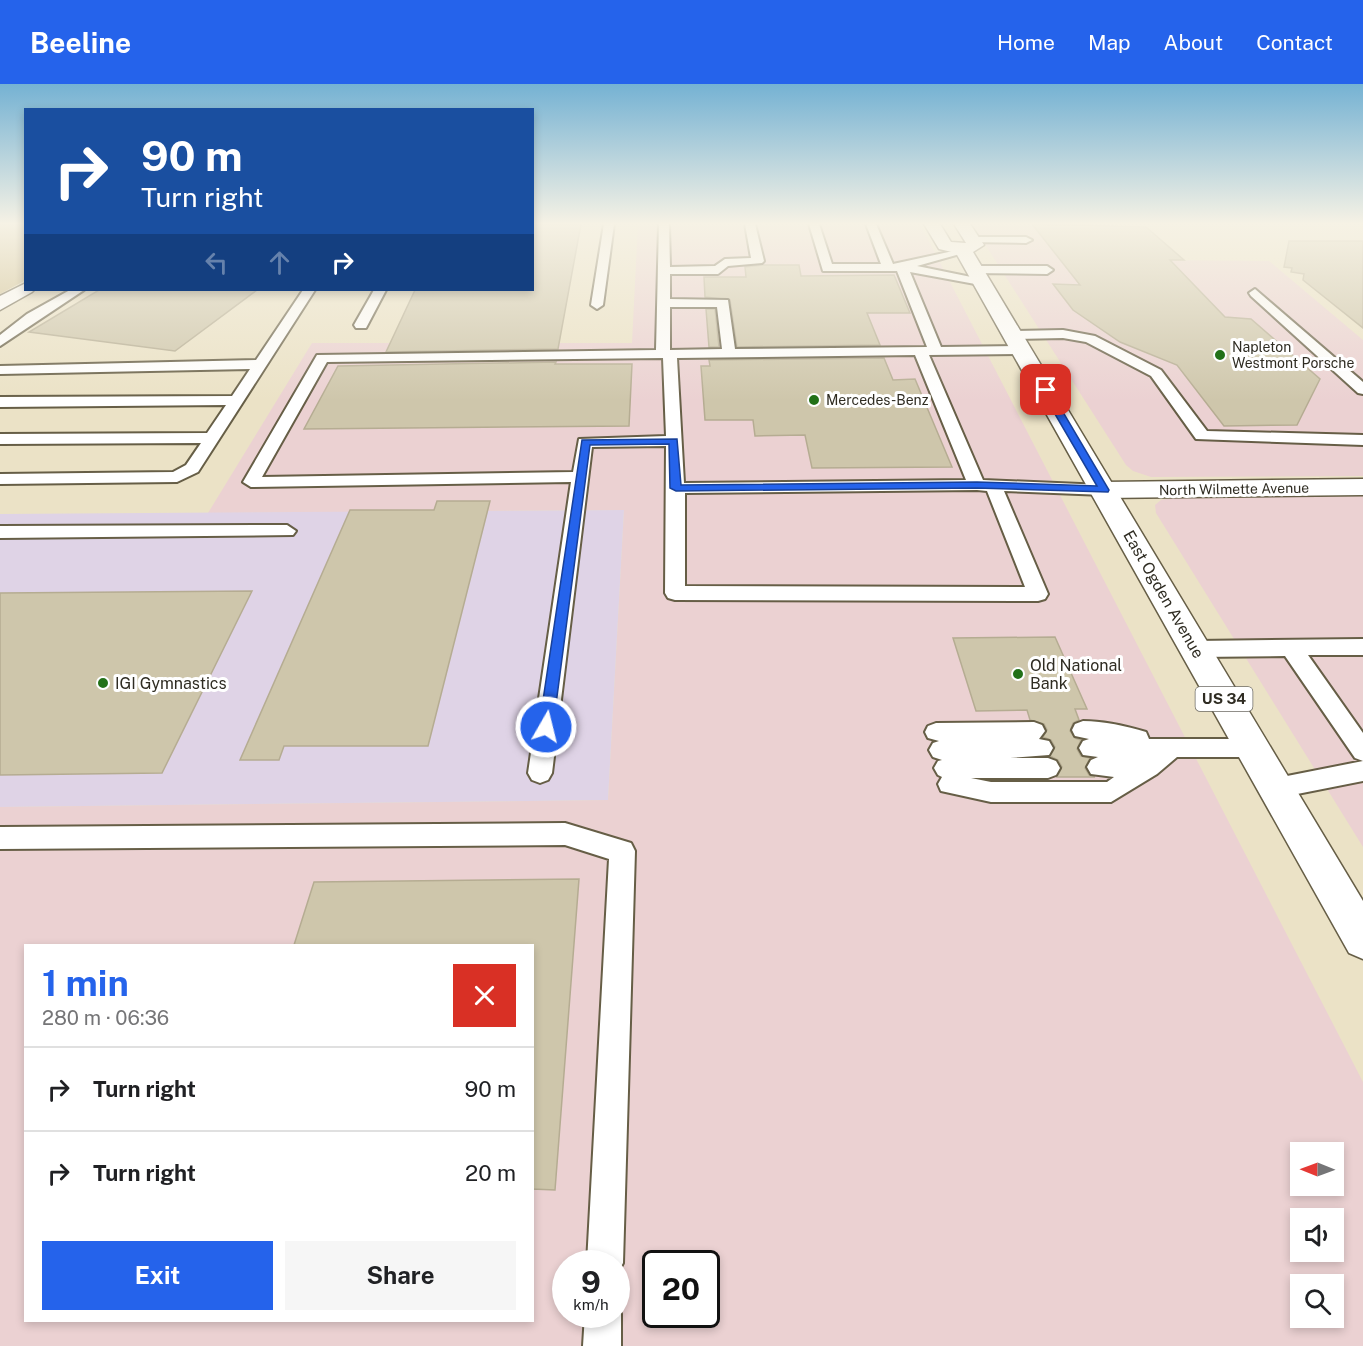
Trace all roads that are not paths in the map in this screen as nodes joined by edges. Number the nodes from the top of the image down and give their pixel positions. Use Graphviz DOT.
graph roads {
  1 [pos="600,283"];
  2 [pos="664,283"];
  3 [pos="907,283"];
  4 [pos="982,283"];
  5 [pos="24,289"];
  6 [pos="76,291"];
  7 [pos="308,291"];
  8 [pos="379,291"];
  9 [pos="1255,293"];
  10 [pos="663,303"];
  11 [pos="0,304"];
  12 [pos="597,305"];
  13 [pos="361,325"];
  14 [pos="0,342"];
  15 [pos="1017,343"];
  16 [pos="928,351"];
  17 [pos="667,354"];
  18 [pos="729,354"];
  19 [pos="261,364"];
  20 [pos="0,370"];
  21 [pos="1363,390"];
  22 [pos="237,400"];
  23 [pos="0,402"];
  24 [pos="212,438"];
  25 [pos="0,439"];
  26 [pos="674,441"];
  27 [pos="1362,442"];
  28 [pos="580,477"];
  29 [pos="0,479"];
  30 [pos="985,485"];
  31 [pos="1363,487"];
  32 [pos="676,488"];
  33 [pos="1104,490"];
  34 [pos="287,531"];
  35 [pos="0,532"];
  36 [pos="1363,647"];
  37 [pos="1291,648"];
  38 [pos="1196,649"];
  39 [pos="1174,747"];
  40 [pos="1252,748"];
  41 [pos="1363,751"];
  42 [pos="943,759"];
  43 [pos="1149,767"];
  44 [pos="1363,771"];
  45 [pos="540,772"];
  46 [pos="1277,788"];
  47 [pos="0,838"];
  48 [pos="1363,939"];
  49 [pos="606,1250"];
  50 [pos="603,1328"];
  51 [pos="602,1346"];
  1 -- 12 [label="lane"];
  2 -- 10 [label="lane"];
  3 -- 16 [label="lane"];
  4 -- 15 [label="main road, East Ogden Avenue / US 34"];
  5 -- 11 [label="main road"];
  6 -- 14 [label="lane"];
  7 -- 19 [label="lane"];
  8 -- 13 [label="lane"];
  9 -- 21 [label="lane"];
  10 -- 17 [label="lane"];
  10 -- 18 [label="lane"];
  15 -- 16 [label="lane"];
  15 -- 27 [label="lane"];
  15 -- 33 [label="main road, East Ogden Avenue / US 34"];
  16 -- 18 [label="lane"];
  16 -- 30 [label="lane"];
  17 -- 18 [label="lane"];
  17 -- 26 [label="lane"];
  17 -- 28 [label="lane"];
  19 -- 20 [label="lane"];
  19 -- 22 [label="lane"];
  22 -- 23 [label="lane"];
  22 -- 24 [label="lane"];
  24 -- 25 [label="lane"];
  24 -- 29 [label="lane"];
  26 -- 28 [label="lane"];
  26 -- 32 [label="lane"];
  28 -- 45 [label="lane"];
  30 -- 32 [label="lane"];
  30 -- 32 [label="lane"];
  30 -- 33 [label="lane"];
  31 -- 33 [label="main road, North Wilmette Avenue"];
  33 -- 38 [label="main road, East Ogden Avenue / US 34"];
  34 -- 35 [label="lane"];
  36 -- 37 [label="lane"];
  37 -- 38 [label="lane"];
  37 -- 41 [label="lane"];
  38 -- 40 [label="main road, East Ogden Avenue / US 34"];
  39 -- 40 [label="lane"];
  39 -- 43 [label="lane"];
  39 -- 43 [label="lane"];
  40 -- 46 [label="main road, East Ogden Avenue / US 34"];
  42 -- 42 [label="lane"];
  42 -- 43 [label="lane"];
  44 -- 46 [label="lane"];
  46 -- 48 [label="main road, East Ogden Avenue / US 34"];
  47 -- 49 [label="lane"];
  50 -- 51 [label="lane"];
}
